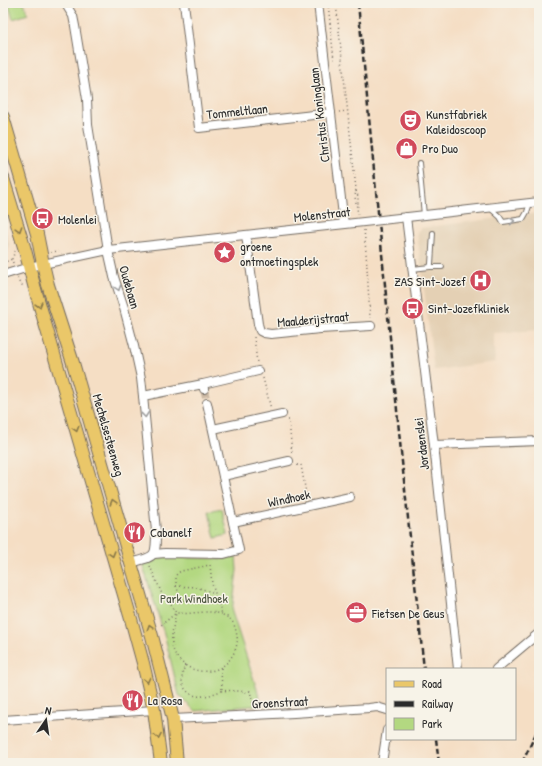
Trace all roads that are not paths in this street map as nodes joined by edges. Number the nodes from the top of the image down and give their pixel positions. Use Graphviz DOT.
graph roads {
  1 [pos="65,3"];
  2 [pos="184,3"];
  3 [pos="318,3"];
  4 [pos="331,113"];
  5 [pos="3,117"];
  6 [pos="3,131"];
  7 [pos="419,163"];
  8 [pos="3,178"];
  9 [pos="539,202"];
  10 [pos="530,203"];
  11 [pos="490,208"];
  12 [pos="424,215"];
  13 [pos="406,217"];
  14 [pos="344,224"];
  15 [pos="433,233"];
  16 [pos="246,235"];
  17 [pos="39,244"];
  18 [pos="108,250"];
  19 [pos="43,264"];
  20 [pos="29,267"];
  21 [pos="430,267"];
  22 [pos="442,267"];
  23 [pos="412,269"];
  24 [pos="3,275"];
  25 [pos="371,326"];
  26 [pos="258,371"];
  27 [pos="143,396"];
  28 [pos="207,403"];
  29 [pos="282,414"];
  30 [pos="213,429"];
  31 [pos="539,441"];
  32 [pos="434,445"];
  33 [pos="289,462"];
  34 [pos="223,476"];
  35 [pos="350,497"];
  36 [pos="233,522"];
  37 [pos="150,557"];
  38 [pos="131,563"];
  39 [pos="539,633"];
  40 [pos="458,668"];
  41 [pos="497,668"];
  42 [pos="154,710"];
  43 [pos="386,710"];
  44 [pos="173,719"];
  45 [pos="3,720"];
  46 [pos="386,737"];
  47 [pos="161,763"];
  48 [pos="177,763"];
  49 [pos="382,763"];
  1 -- 18 [label="street, Oudebaan"];
  2 -- 4 [label="street, Tommeltlaan"];
  3 -- 4 [label="street, Christus Koninglaan"];
  4 -- 14 [label="street, Christus Koninglaan"];
  5 -- 17 [label="main road, Mechelsesteenweg"];
  6 -- 17 [label="lane"];
  7 -- 12 [label="lane"];
  8 -- 20 [label="main road, one-way"];
  9 -- 10 [label="street, Molenstraat"];
  10 -- 11 [label="street, Molenstraat"];
  11 -- 10 [label="lane, one-way"];
  11 -- 12 [label="street, Molenstraat"];
  12 -- 13 [label="street, Molenstraat"];
  13 -- 14 [label="street, Molenstraat, bridge"];
  13 -- 23 [label="street, Jordaenslei"];
  14 -- 16 [label="street, Molenstraat"];
  15 -- 21 [label="lane"];
  16 -- 18 [label="street, Molenstraat"];
  16 -- 25 [label="street, Maalderijstraat"];
  17 -- 19 [label="main road, Mechelsesteenweg"];
  18 -- 19 [label="street, Molenstraat"];
  18 -- 27 [label="street, Oudebaan, one-way"];
  19 -- 20 [label="street, Molenstraat"];
  38 -- 19 [label="main road, Mechelsesteenweg, one-way"];
  20 -- 24 [label="street, Molenstraat"];
  20 -- 42 [label="main road, one-way"];
  21 -- 22 [label="lane"];
  21 -- 23 [label="lane"];
  23 -- 32 [label="street, Jordaenslei"];
  26 -- 27 [label="street"];
  27 -- 37 [label="street, Oudebaan, one-way"];
  28 -- 30 [label="street"];
  29 -- 30 [label="street"];
  30 -- 34 [label="street"];
  31 -- 32 [label="street"];
  32 -- 40 [label="street, Jordaenslei"];
  33 -- 34 [label="street"];
  34 -- 36 [label="street"];
  35 -- 36 [label="street, Windhoek"];
  36 -- 37 [label="street"];
  37 -- 38 [label="street"];
  44 -- 38 [label="main road, Mechelsesteenweg, one-way"];
  39 -- 41 [label="street"];
  42 -- 45 [label="street"];
  42 -- 47 [label="main road, one-way"];
  43 -- 44 [label="street, Groenstraat"];
  44 -- 48 [label="main road, Mechelsesteenweg"];
  46 -- 49 [label="street"];
}
